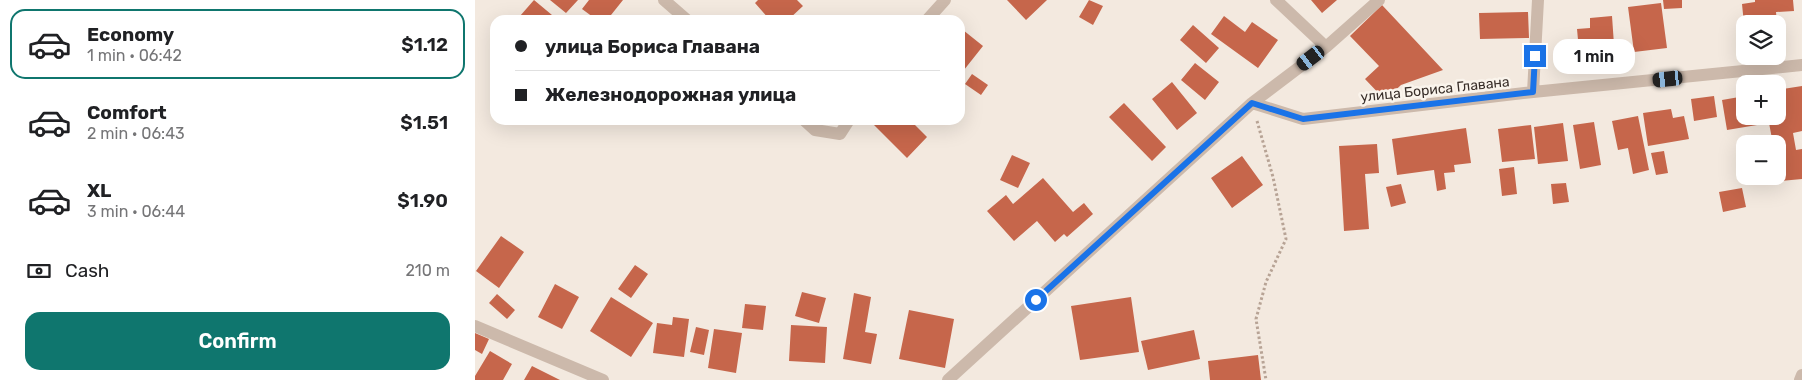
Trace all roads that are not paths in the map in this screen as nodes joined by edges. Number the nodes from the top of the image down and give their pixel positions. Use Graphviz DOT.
graph roads {
  1 [pos="664,0"];
  2 [pos="945,0"];
  3 [pos="1276,0"];
  4 [pos="1379,0"];
  5 [pos="1538,0"];
  6 [pos="681,15"];
  7 [pos="932,15"];
  8 [pos="1325,47"];
  9 [pos="1802,65"];
  10 [pos="1533,92"];
  11 [pos="1252,103"];
  12 [pos="809,125"];
  13 [pos="846,125"];
  14 [pos="475,326"];
  15 [pos="1802,375"];
  16 [pos="603,380"];
  17 [pos="948,380"];
  18 [pos="1800,380"];
  1 -- 6 [label="street"];
  2 -- 7 [label="street"];
  3 -- 8 [label="street"];
  4 -- 8 [label="street"];
  5 -- 10 [label="street"];
  8 -- 11 [label="street"];
  9 -- 10 [label="street, улица Бориса Главана"];
  10 -- 11 [label="street, улица Бориса Главана"];
  11 -- 17 [label="street"];
  12 -- 13 [label="street"];
  14 -- 16 [label="street"];
  15 -- 18 [label="street"];
}
